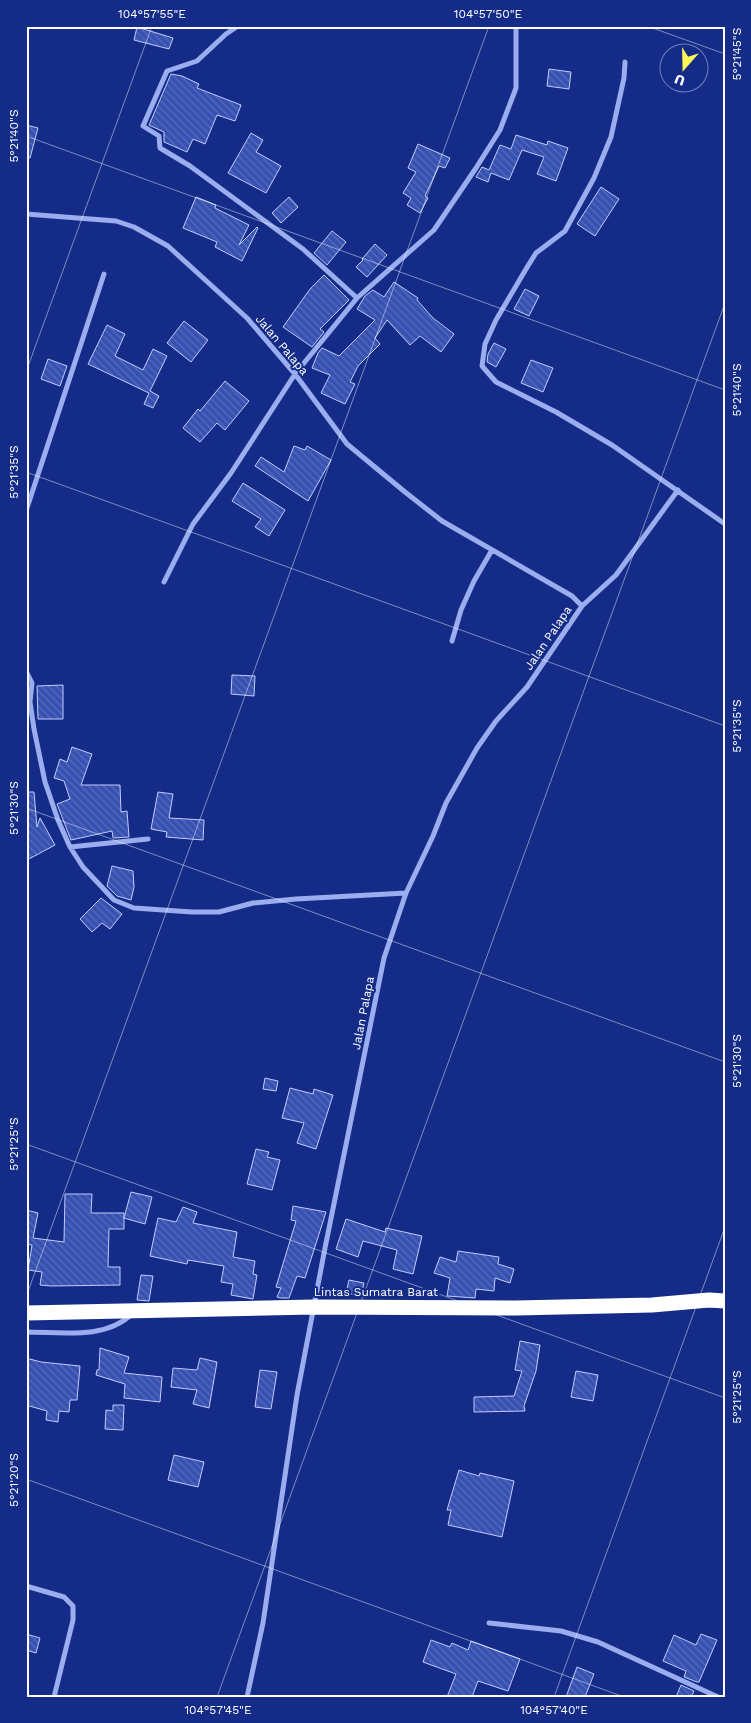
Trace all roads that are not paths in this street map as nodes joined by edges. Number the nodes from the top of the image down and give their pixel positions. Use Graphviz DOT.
graph roads {
  1 [pos="238,26"];
  2 [pos="516,26"];
  3 [pos="625,62"];
  4 [pos="26,214"];
  5 [pos="104,274"];
  6 [pos="357,298"];
  7 [pos="295,374"];
  8 [pos="678,490"];
  9 [pos="29,494"];
  10 [pos="26,511"];
  11 [pos="725,524"];
  12 [pos="492,550"];
  13 [pos="164,582"];
  14 [pos="582,606"];
  15 [pos="452,641"];
  16 [pos="26,671"];
  17 [pos="148,839"];
  18 [pos="70,846"];
  19 [pos="406,893"];
  20 [pos="725,1301"];
  21 [pos="314,1307"];
  22 [pos="136,1310"];
  23 [pos="26,1313"];
  24 [pos="26,1332"];
  25 [pos="26,1586"];
  26 [pos="489,1623"];
  27 [pos="54,1697"];
  28 [pos="247,1697"];
  29 [pos="718,1697"];
  1 -- 6 [label="street"];
  2 -- 6 [label="street"];
  3 -- 8 [label="street"];
  4 -- 7 [label="street, Jalan Palapa"];
  5 -- 9 [label="street"];
  6 -- 7 [label="street"];
  7 -- 12 [label="street, Jalan Palapa"];
  7 -- 13 [label="street"];
  8 -- 11 [label="street"];
  8 -- 14 [label="street"];
  9 -- 10 [label="street"];
  12 -- 14 [label="street, Jalan Palapa"];
  12 -- 15 [label="street"];
  14 -- 19 [label="street, Jalan Palapa"];
  16 -- 18 [label="street"];
  17 -- 18 [label="street"];
  18 -- 19 [label="street"];
  19 -- 21 [label="street, Jalan Palapa"];
  20 -- 21 [label="highway, Lintas Sumatra Barat"];
  21 -- 22 [label="highway, Lintas Sumatra Barat"];
  21 -- 28 [label="street, Jalan Palapa"];
  22 -- 23 [label="highway, Lintas Sumatra Barat"];
  22 -- 24 [label="street"];
  25 -- 27 [label="street"];
  26 -- 29 [label="street"];
}
